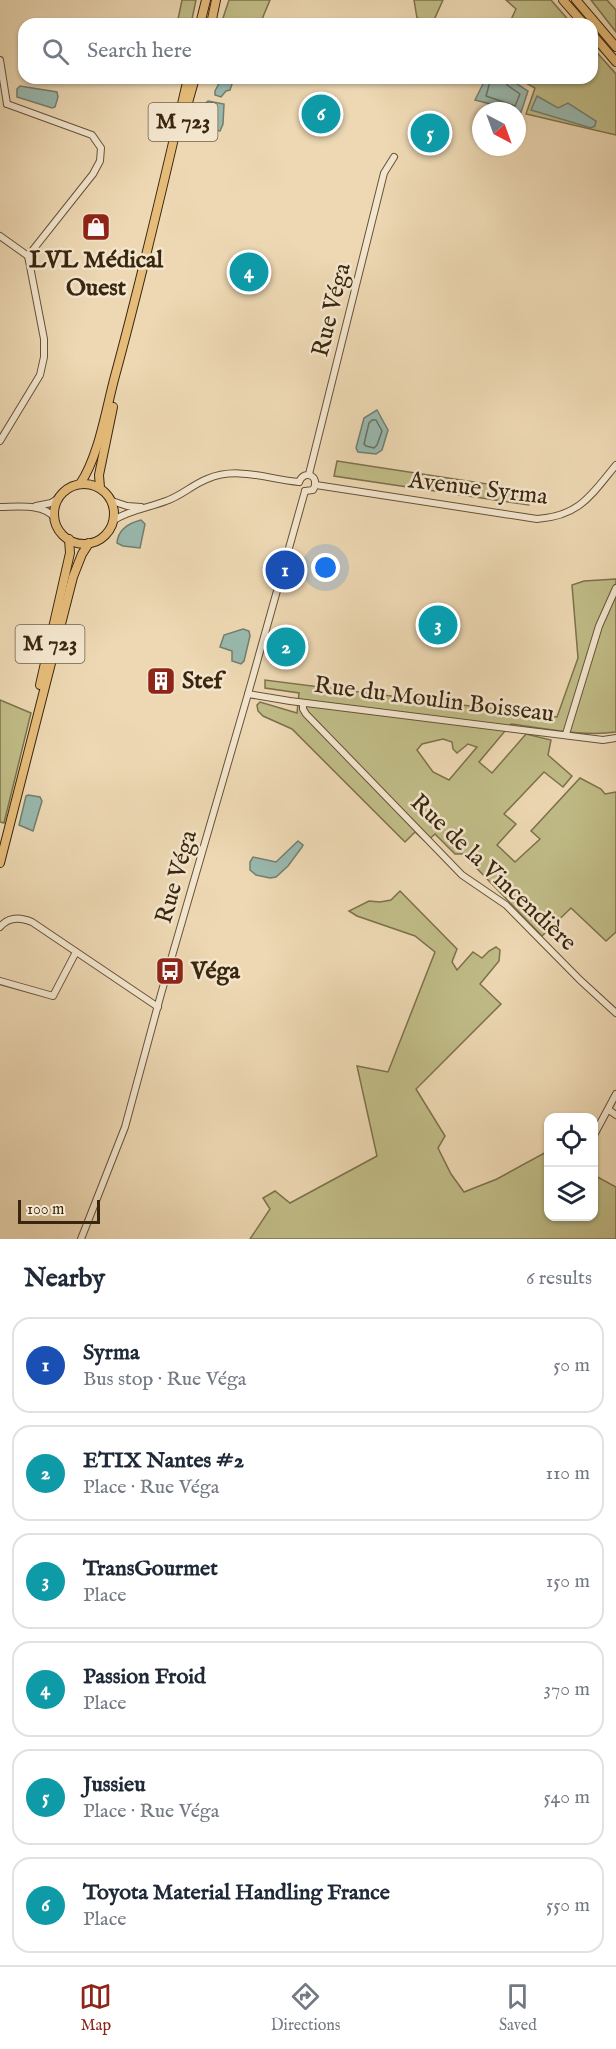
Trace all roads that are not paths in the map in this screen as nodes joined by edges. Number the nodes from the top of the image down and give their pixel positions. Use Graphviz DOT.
graph roads {
  1 [pos="206,0"];
  2 [pos="216,0"];
  3 [pos="563,0"];
  4 [pos="576,0"];
  5 [pos="202,18"];
  6 [pos="212,18"];
  7 [pos="579,18"];
  8 [pos="591,18"];
  9 [pos="598,26"];
  10 [pos="598,41"];
  11 [pos="616,47"];
  12 [pos="0,60"];
  13 [pos="616,62"];
  14 [pos="187,84"];
  15 [pos="193,84"];
  16 [pos="7,104"];
  17 [pos="0,108"];
  18 [pos="394,157"];
  19 [pos="169,165"];
  20 [pos="0,236"];
  21 [pos="28,256"];
  22 [pos="132,316"];
  23 [pos="0,441"];
  24 [pos="616,465"];
  25 [pos="309,474"];
  26 [pos="298,482"];
  27 [pos="80,484"];
  28 [pos="316,485"];
  29 [pos="100,488"];
  30 [pos="305,491"];
  31 [pos="59,498"];
  32 [pos="112,501"];
  33 [pos="0,507"];
  34 [pos="27,507"];
  35 [pos="148,507"];
  36 [pos="55,518"];
  37 [pos="114,520"];
  38 [pos="69,540"];
  39 [pos="89,543"];
  40 [pos="616,588"];
  41 [pos="249,692"];
  42 [pos="303,703"];
  43 [pos="566,734"];
  44 [pos="616,738"];
  45 [pos="29,748"];
  46 [pos="0,863"];
  47 [pos="0,927"];
  48 [pos="76,952"];
  49 [pos="0,981"];
  50 [pos="158,1007"];
  51 [pos="616,1013"];
  52 [pos="616,1094"];
  53 [pos="609,1110"];
  54 [pos="616,1115"];
  55 [pos="598,1128"];
  56 [pos="81,1239"];
  1 -- 5 [label="main road"];
  2 -- 6 [label="main road"];
  3 -- 7 [label="highway"];
  4 -- 8 [label="highway"];
  9 -- 11 [label="highway"];
  10 -- 13 [label="highway"];
  12 -- 16 [label="street"];
  14 -- 19 [label="main road, M 723"];
  15 -- 19 [label="main road, M 723"];
  16 -- 17 [label="street"];
  16 -- 21 [label="street"];
  18 -- 25 [label="street, Rue Véga"];
  19 -- 22 [label="main road, M 723"];
  20 -- 21 [label="street"];
  21 -- 23 [label="street"];
  22 -- 27 [label="main road, M 723"];
  22 -- 29 [label="main road, M 723"];
  24 -- 28 [label="street, Avenue Syrma"];
  25 -- 26 [label="street"];
  25 -- 28 [label="street"];
  26 -- 30 [label="street"];
  26 -- 35 [label="street"];
  27 -- 29 [label="main road"];
  27 -- 31 [label="main road"];
  28 -- 30 [label="street"];
  29 -- 32 [label="main road"];
  30 -- 41 [label="street, Rue Véga"];
  31 -- 34 [label="street"];
  31 -- 36 [label="main road"];
  32 -- 35 [label="street"];
  32 -- 37 [label="main road"];
  33 -- 34 [label="street"];
  34 -- 36 [label="street"];
  35 -- 37 [label="street"];
  36 -- 38 [label="main road"];
  37 -- 39 [label="main road"];
  38 -- 39 [label="main road"];
  38 -- 45 [label="main road, M 723"];
  39 -- 45 [label="main road, M 723"];
  40 -- 43 [label="street"];
  41 -- 42 [label="street, Rue du Moulin Boisseau"];
  41 -- 50 [label="street, Rue Véga"];
  42 -- 43 [label="street, Rue du Moulin Boisseau"];
  42 -- 51 [label="street, Rue de la Vincendière"];
  43 -- 44 [label="street, Rue du Moulin Boisseau"];
  45 -- 46 [label="main road, M 723"];
  47 -- 48 [label="street"];
  48 -- 49 [label="street"];
  48 -- 50 [label="street"];
  50 -- 56 [label="street, Rue Véga"];
  52 -- 53 [label="street"];
  53 -- 54 [label="street"];
  53 -- 55 [label="street"];
}
